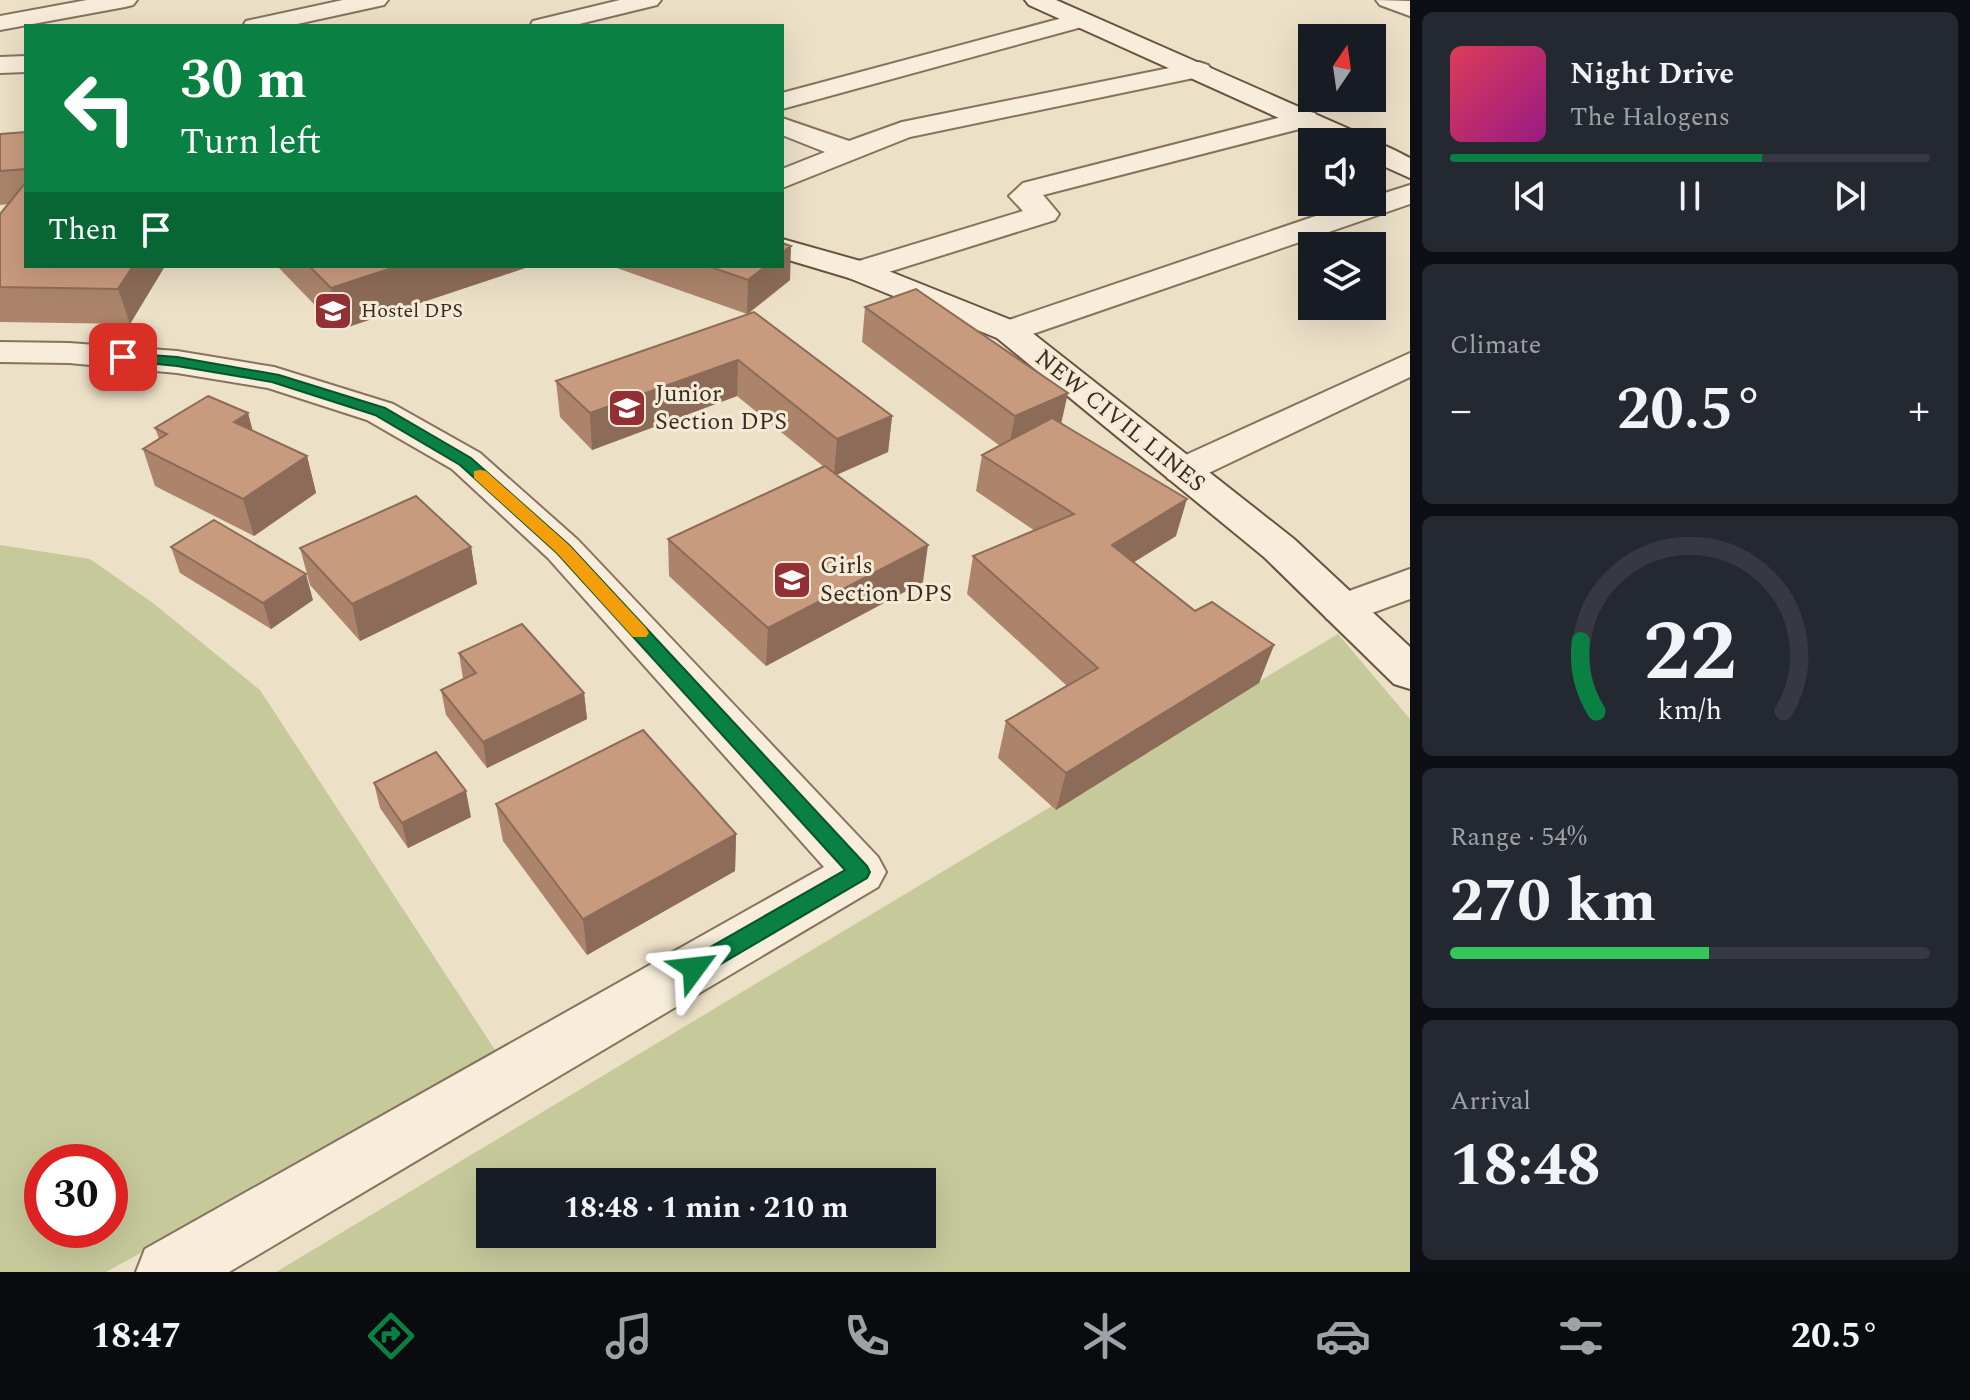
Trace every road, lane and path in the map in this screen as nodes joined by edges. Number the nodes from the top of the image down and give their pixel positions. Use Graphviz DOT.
graph roads {
  1 [pos="120,0"];
  2 [pos="376,0"];
  3 [pos="649,0"];
  4 [pos="1037,0"];
  5 [pos="1388,0"];
  6 [pos="1410,9"];
  7 [pos="1081,20"];
  8 [pos="0,23"];
  9 [pos="264,24"];
  10 [pos="550,24"];
  11 [pos="24,64"];
  12 [pos="0,65"];
  13 [pos="1199,70"];
  14 [pos="784,100"];
  15 [pos="1305,119"];
  16 [pos="784,127"];
  17 [pos="1325,128"];
  18 [pos="849,151"];
  19 [pos="1386,157"];
  20 [pos="1410,169"];
  21 [pos="784,178"];
  22 [pos="1410,194"];
  23 [pos="784,249"];
  24 [pos="860,271"];
  25 [pos="1009,331"];
  26 [pos="0,352"];
  27 [pos="1410,364"];
  28 [pos="1182,471"];
  29 [pos="1410,583"];
  30 [pos="1342,609"];
  31 [pos="1410,673"];
  32 [pos="168,1272"];
  1 -- 8 [label="street"];
  2 -- 9 [label="street"];
  3 -- 10 [label="street"];
  4 -- 7 [label="street"];
  5 -- 6 [label="street"];
  7 -- 13 [label="street"];
  7 -- 14 [label="street"];
  11 -- 12 [label="street"];
  13 -- 15 [label="street"];
  13 -- 18 [label="street"];
  15 -- 17 [label="street"];
  15 -- 24 [label="street"];
  16 -- 18 [label="street"];
  18 -- 21 [label="street"];
  19 -- 20 [label="street"];
  22 -- 25 [label="street"];
  23 -- 24 [label="street, NEW CIVIL LINES"];
  24 -- 25 [label="street, NEW CIVIL LINES"];
  25 -- 28 [label="street, NEW CIVIL LINES"];
  26 -- 32 [label="street"];
  27 -- 28 [label="street"];
  28 -- 30 [label="street, NEW CIVIL LINES"];
  29 -- 30 [label="street"];
  30 -- 31 [label="street, NEW CIVIL LINES"];
}
